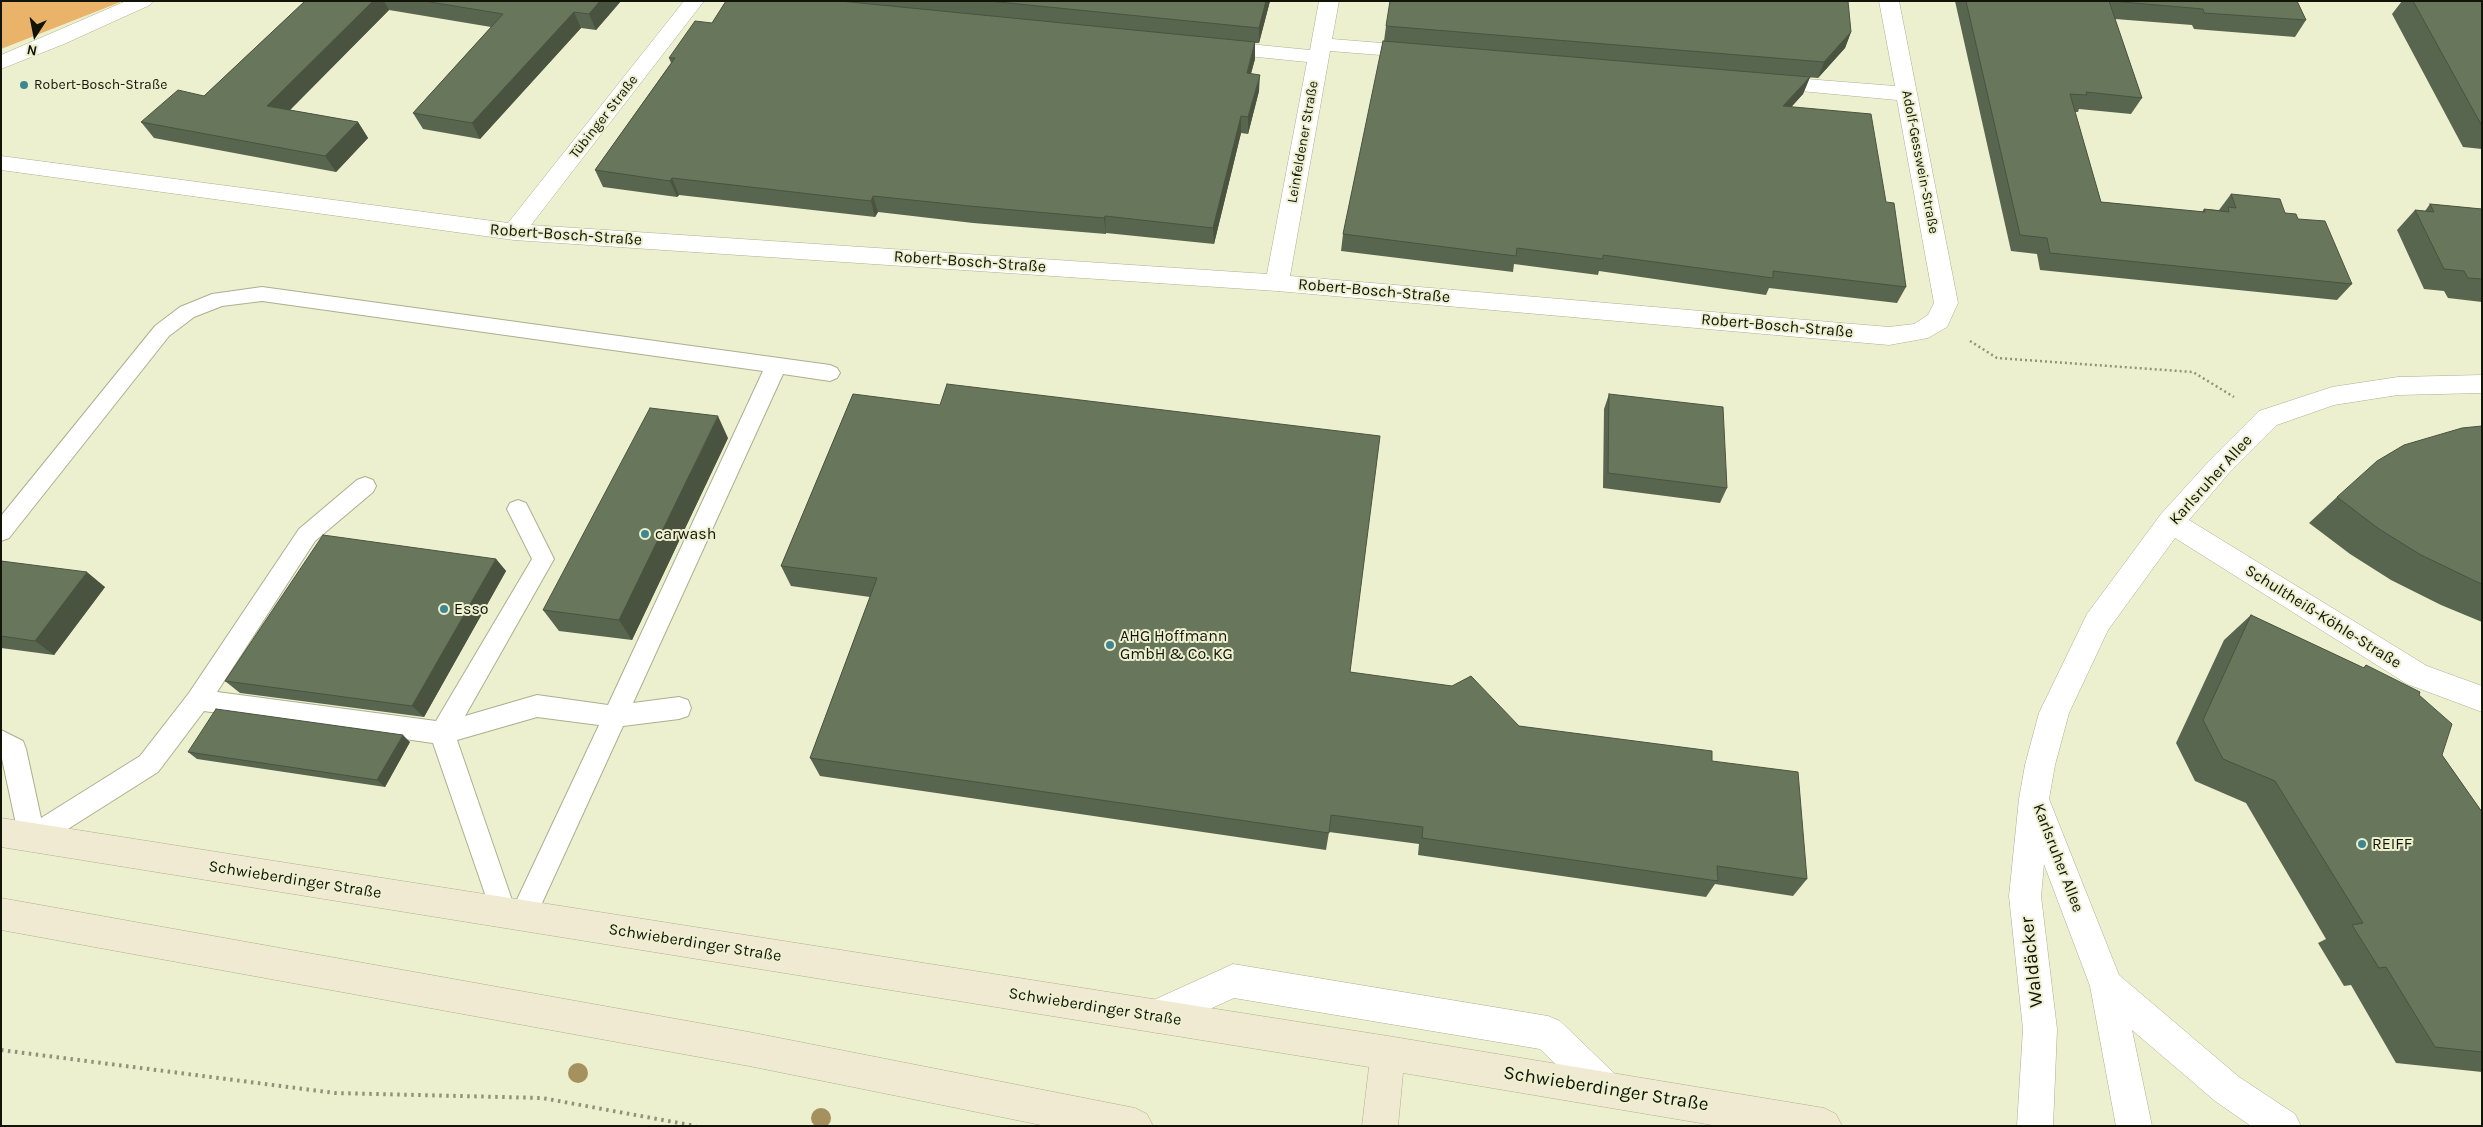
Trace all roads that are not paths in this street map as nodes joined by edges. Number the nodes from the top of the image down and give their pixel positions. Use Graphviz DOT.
graph roads {
  1 [pos="143,1"];
  2 [pos="694,1"];
  3 [pos="1329,1"];
  4 [pos="1889,1"];
  5 [pos="1200,45"];
  6 [pos="1320,50"];
  7 [pos="1440,54"];
  8 [pos="1,63"];
  9 [pos="1748,80"];
  10 [pos="1907,94"];
  11 [pos="1,164"];
  12 [pos="514,232"];
  13 [pos="1277,282"];
  14 [pos="1938,321"];
  15 [pos="776,366"];
  16 [pos="830,373"];
  17 [pos="2482,384"];
  18 [pos="365,486"];
  19 [pos="518,509"];
  20 [pos="2171,522"];
  21 [pos="1,532"];
  22 [pos="2482,699"];
  23 [pos="198,700"];
  24 [pos="679,708"];
  25 [pos="614,716"];
  26 [pos="442,734"];
  27 [pos="1,741"];
  28 [pos="2034,799"];
  29 [pos="17,835"];
  30 [pos="1,914"];
  31 [pos="514,915"];
  32 [pos="2107,986"];
  33 [pos="1157,1016"];
  34 [pos="1388,1053"];
  35 [pos="1606,1089"];
  36 [pos="1135,1126"];
  37 [pos="1380,1126"];
  38 [pos="1824,1126"];
  39 [pos="2035,1126"];
  40 [pos="2134,1126"];
  41 [pos="2283,1126"];
  1 -- 8 [label="street"];
  2 -- 12 [label="street, Tübinger Straße"];
  3 -- 6 [label="street, Leinfeldener Straße"];
  4 -- 10 [label="street, Adolf-Gesswein-Straße"];
  5 -- 6 [label="street"];
  6 -- 7 [label="street"];
  6 -- 13 [label="street, Leinfeldener Straße"];
  9 -- 10 [label="street"];
  10 -- 14 [label="street, Adolf-Gesswein-Straße"];
  11 -- 12 [label="street, Robert-Bosch-Straße"];
  12 -- 13 [label="street, Robert-Bosch-Straße"];
  13 -- 14 [label="street, Robert-Bosch-Straße"];
  15 -- 16 [label="lane"];
  15 -- 21 [label="lane"];
  15 -- 25 [label="lane"];
  17 -- 20 [label="street, Karlsruher Allee"];
  18 -- 23 [label="lane"];
  19 -- 26 [label="lane"];
  20 -- 22 [label="street, Schultheiß-Köhle-Straße"];
  20 -- 28 [label="street, Karlsruher Allee"];
  23 -- 26 [label="lane"];
  23 -- 29 [label="lane"];
  24 -- 25 [label="lane"];
  25 -- 26 [label="lane"];
  25 -- 31 [label="lane"];
  26 -- 31 [label="lane"];
  27 -- 29 [label="lane"];
  28 -- 32 [label="street, Karlsruher Allee"];
  28 -- 39 [label="street, Waldäcker"];
  29 -- 31 [label="main road, Schwieberdinger Straße"];
  30 -- 36 [label="main road"];
  31 -- 33 [label="main road, Schwieberdinger Straße"];
  32 -- 40 [label="street, Karlsruher Allee"];
  32 -- 41 [label="street"];
  33 -- 34 [label="main road, Schwieberdinger Straße"];
  33 -- 35 [label="street"];
  34 -- 35 [label="main road, Schwieberdinger Straße"];
  34 -- 37 [label="main road"];
  35 -- 38 [label="main road, Schwieberdinger Straße"];
}
